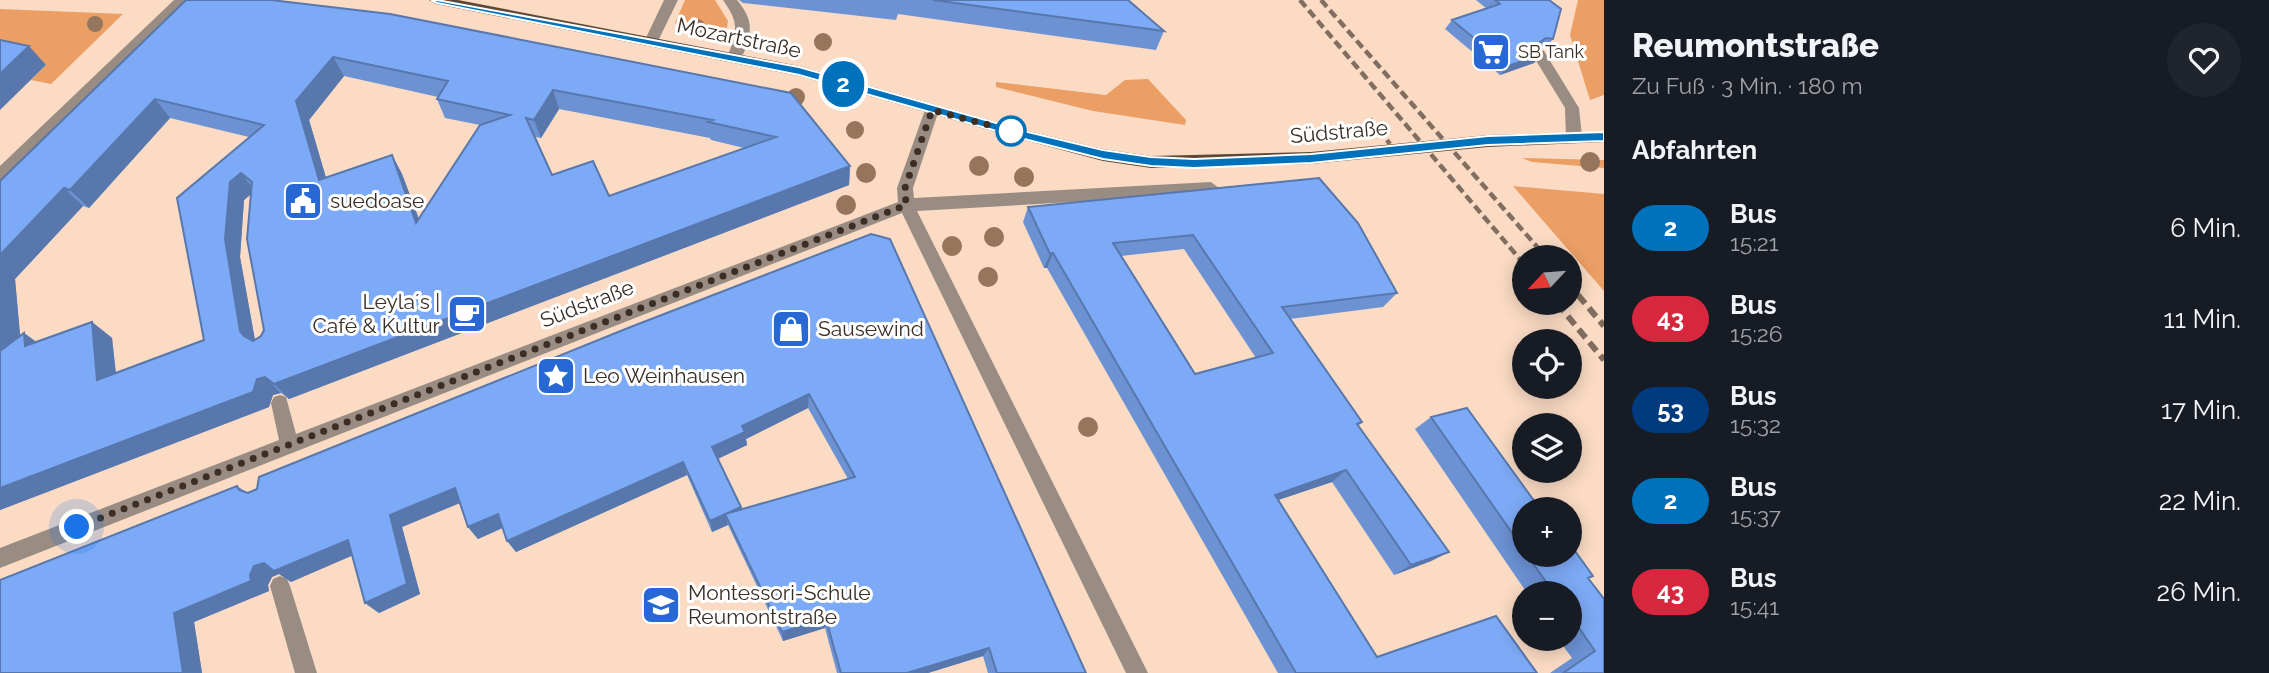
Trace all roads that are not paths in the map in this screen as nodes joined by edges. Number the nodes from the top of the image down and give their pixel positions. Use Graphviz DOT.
graph roads {
  1 [pos="182,0"];
  2 [pos="436,0"];
  3 [pos="671,0"];
  4 [pos="730,0"];
  5 [pos="651,42"];
  6 [pos="1539,54"];
  7 [pos="734,58"];
  8 [pos="932,110"];
  9 [pos="1574,137"];
  10 [pos="1604,137"];
  11 [pos="1194,163"];
  12 [pos="0,175"];
  13 [pos="1211,188"];
  14 [pos="906,205"];
  15 [pos="280,402"];
  16 [pos="289,444"];
  17 [pos="257,457"];
  18 [pos="261,482"];
  19 [pos="0,558"];
  20 [pos="280,586"];
  21 [pos="306,673"];
  22 [pos="1137,673"];
  1 -- 12 [label="street"];
  2 -- 5 [label="main road, Mozartstraße"];
  3 -- 5 [label="street"];
  4 -- 7 [label="street"];
  5 -- 7 [label="main road, Mozartstraße"];
  6 -- 9 [label="street"];
  7 -- 8 [label="main road, Mozartstraße"];
  8 -- 11 [label="main road, Mozartstraße"];
  8 -- 14 [label="street"];
  9 -- 10 [label="main road, Südstraße"];
  9 -- 11 [label="main road, Südstraße"];
  13 -- 14 [label="street, Südstraße"];
  14 -- 16 [label="street, Südstraße"];
  14 -- 22 [label="street"];
  15 -- 16 [label="street"];
  16 -- 17 [label="street, Südstraße"];
  17 -- 18 [label="street"];
  17 -- 19 [label="street, Südstraße"];
  20 -- 21 [label="street"];
}
